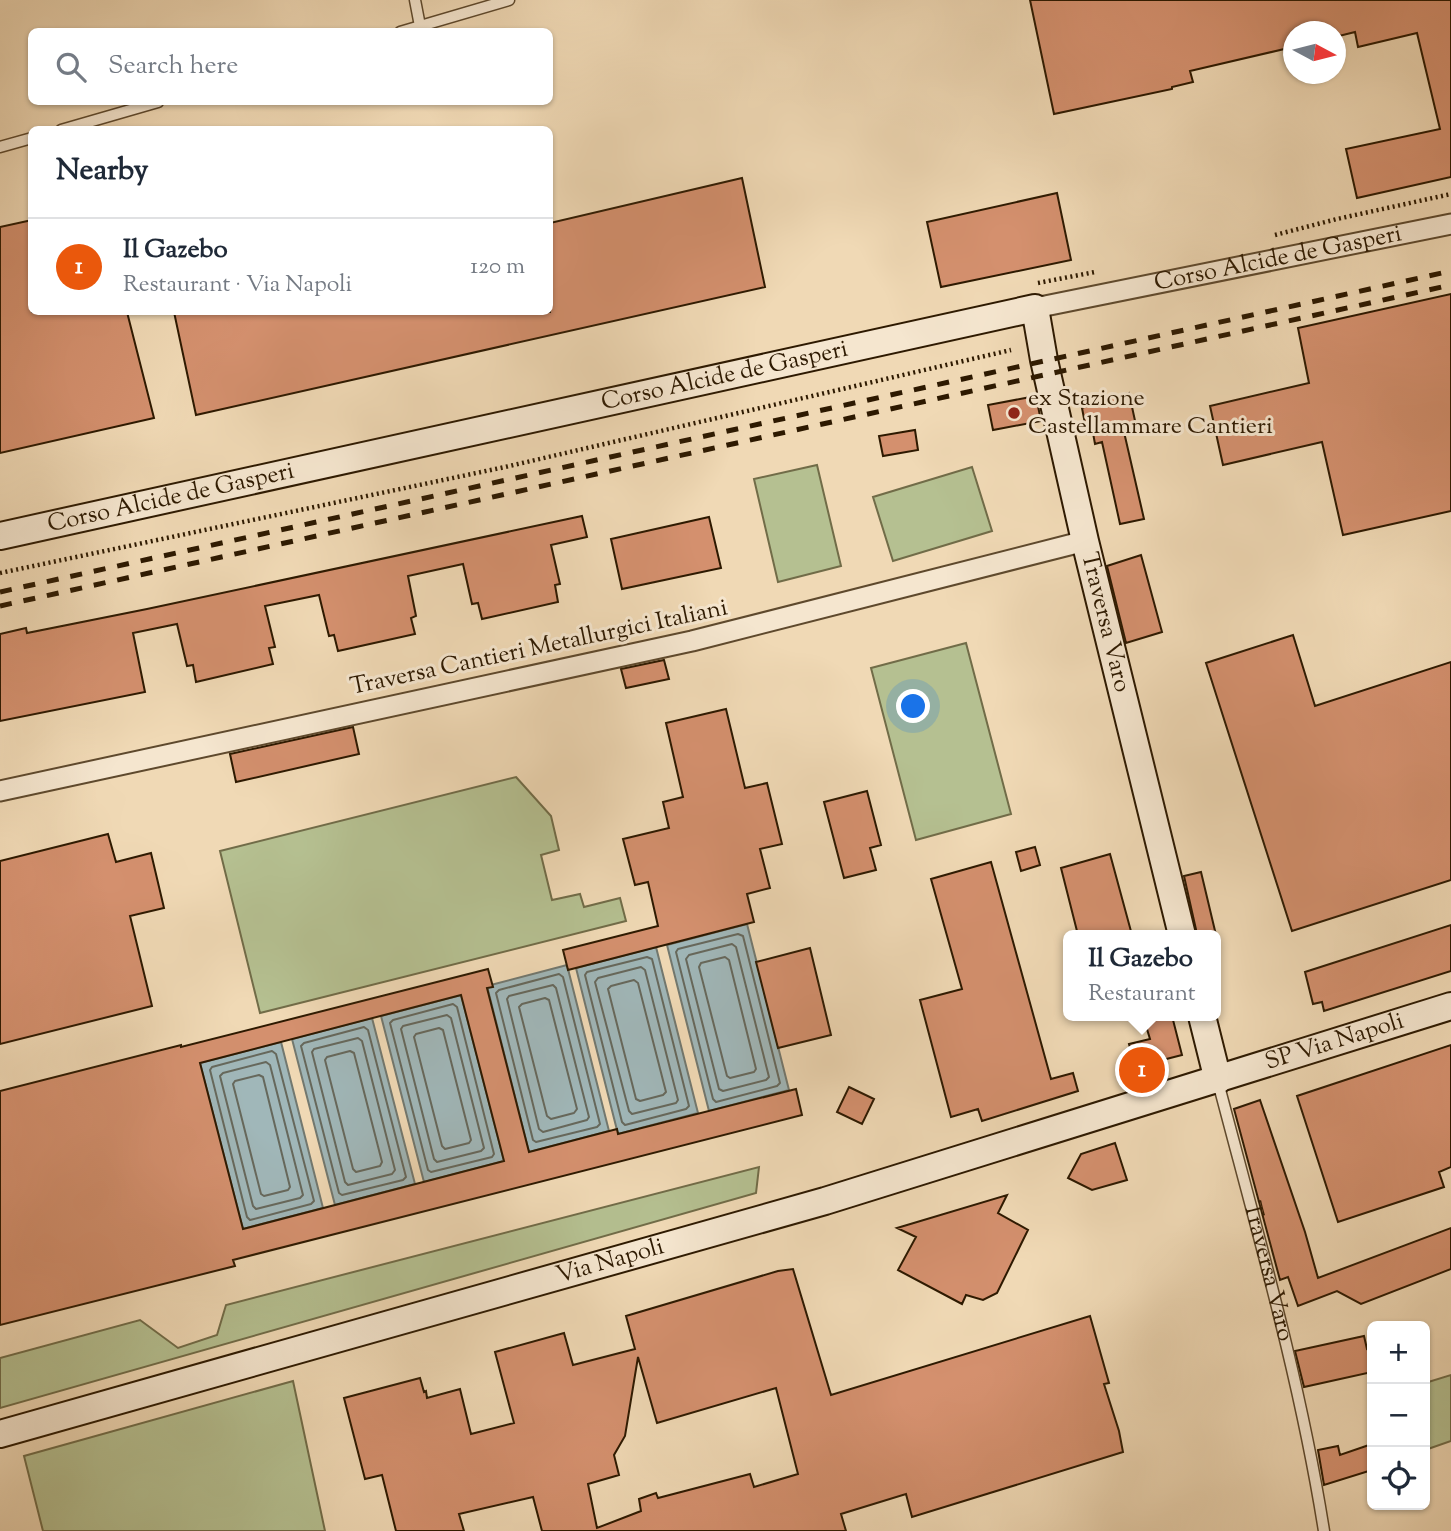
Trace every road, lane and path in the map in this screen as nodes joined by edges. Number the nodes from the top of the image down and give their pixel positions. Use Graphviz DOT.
graph roads {
  1 [pos="415,0"];
  2 [pos="509,0"];
  3 [pos="420,26"];
  4 [pos="413,28"];
  5 [pos="148,105"];
  6 [pos="75,126"];
  7 [pos="28,139"];
  8 [pos="0,147"];
  9 [pos="1451,224"];
  10 [pos="1035,308"];
  11 [pos="1011,350"];
  12 [pos="0,536"];
  13 [pos="1085,541"];
  14 [pos="0,573"];
  15 [pos="0,790"];
  16 [pos="1181,930"];
  17 [pos="1451,1006"];
  18 [pos="1203,1021"];
  19 [pos="1217,1080"];
  20 [pos="0,1434"];
  21 [pos="1324,1531"];
  1 -- 3 [label="lane"];
  2 -- 3 [label="lane"];
  3 -- 4 [label="lane"];
  5 -- 6 [label="lane"];
  7 -- 8 [label="lane"];
  9 -- 10 [label="street, Corso Alcide de Gasperi"];
  10 -- 12 [label="street, Corso Alcide de Gasperi"];
  10 -- 13 [label="street, Traversa Varo"];
  11 -- 14 [label="path"];
  13 -- 15 [label="street, Traversa Cantieri Metallurgici Italiani"];
  13 -- 16 [label="street, Traversa Varo"];
  17 -- 19 [label="street, SP Via Napoli"];
  18 -- 19 [label="street, Traversa Varo"];
  19 -- 20 [label="street, Via Napoli"];
  19 -- 21 [label="lane, Traversa Varo"];
}
